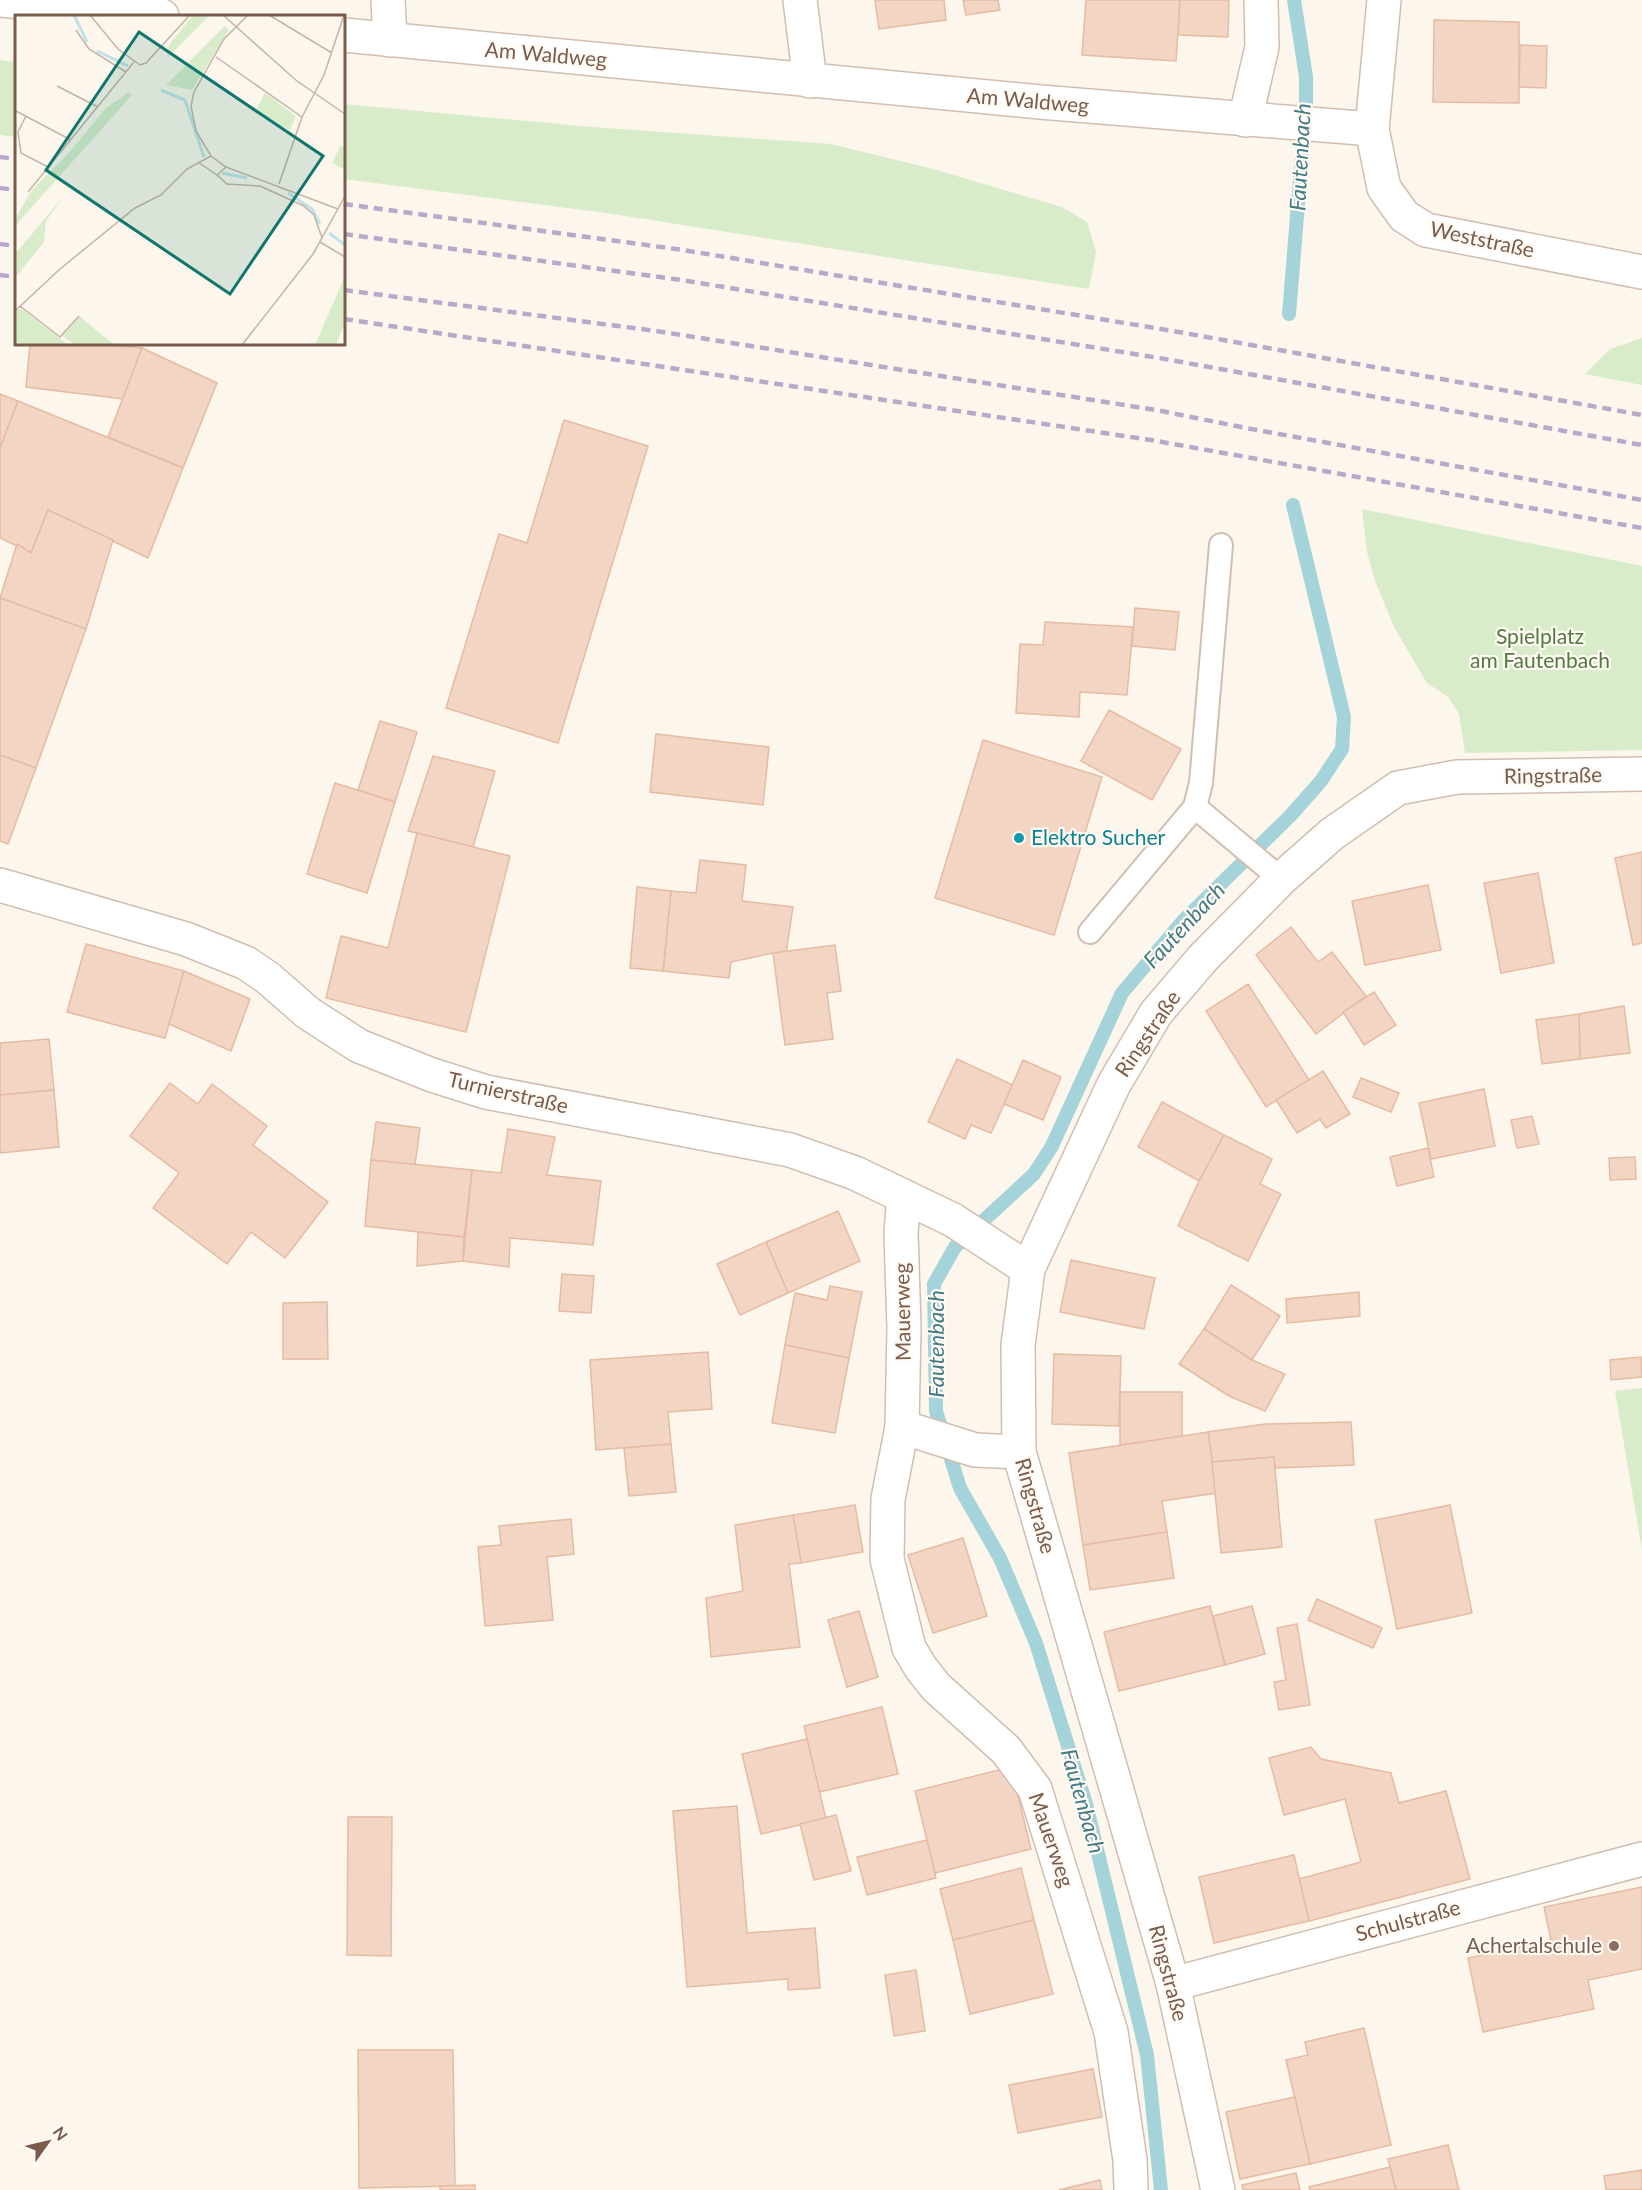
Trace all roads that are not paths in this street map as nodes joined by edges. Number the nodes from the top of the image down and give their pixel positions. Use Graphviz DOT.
graph roads {
  1 [pos="0,0"];
  2 [pos="388,0"];
  3 [pos="800,0"];
  4 [pos="1261,0"];
  5 [pos="1384,0"];
  6 [pos="40,2"];
  7 [pos="153,15"];
  8 [pos="345,35"];
  9 [pos="390,40"];
  10 [pos="810,81"];
  11 [pos="1256,121"];
  12 [pos="1357,128"];
  13 [pos="1642,272"];
  14 [pos="1221,545"];
  15 [pos="1642,774"];
  16 [pos="1196,807"];
  17 [pos="1281,879"];
  18 [pos="0,885"];
  19 [pos="1090,932"];
  20 [pos="904,1197"];
  21 [pos="1015,1260"];
  22 [pos="916,1432"];
  23 [pos="1019,1452"];
  24 [pos="1642,1859"];
  25 [pos="1173,1983"];
  26 [pos="1131,2190"];
  27 [pos="1218,2190"];
  1 -- 6 [label="street"];
  2 -- 9 [label="street"];
  3 -- 10 [label="street"];
  4 -- 11 [label="street"];
  5 -- 12 [label="street, Weststraße"];
  6 -- 7 [label="street"];
  8 -- 9 [label="street, Am Waldweg"];
  9 -- 10 [label="street, Am Waldweg"];
  10 -- 11 [label="street, Am Waldweg"];
  11 -- 12 [label="street, Am Waldweg"];
  12 -- 13 [label="street, Weststraße"];
  14 -- 16 [label="lane"];
  15 -- 17 [label="street, Ringstraße"];
  16 -- 17 [label="lane"];
  16 -- 19 [label="lane"];
  17 -- 21 [label="street, Ringstraße"];
  18 -- 20 [label="street, Turnierstraße"];
  20 -- 21 [label="street, Turnierstraße"];
  20 -- 22 [label="street, Mauerweg"];
  21 -- 23 [label="street, Ringstraße"];
  22 -- 23 [label="street"];
  22 -- 26 [label="street, Mauerweg"];
  23 -- 25 [label="street, Ringstraße"];
  24 -- 25 [label="street, Schulstraße"];
  25 -- 27 [label="street, Ringstraße"];
}
